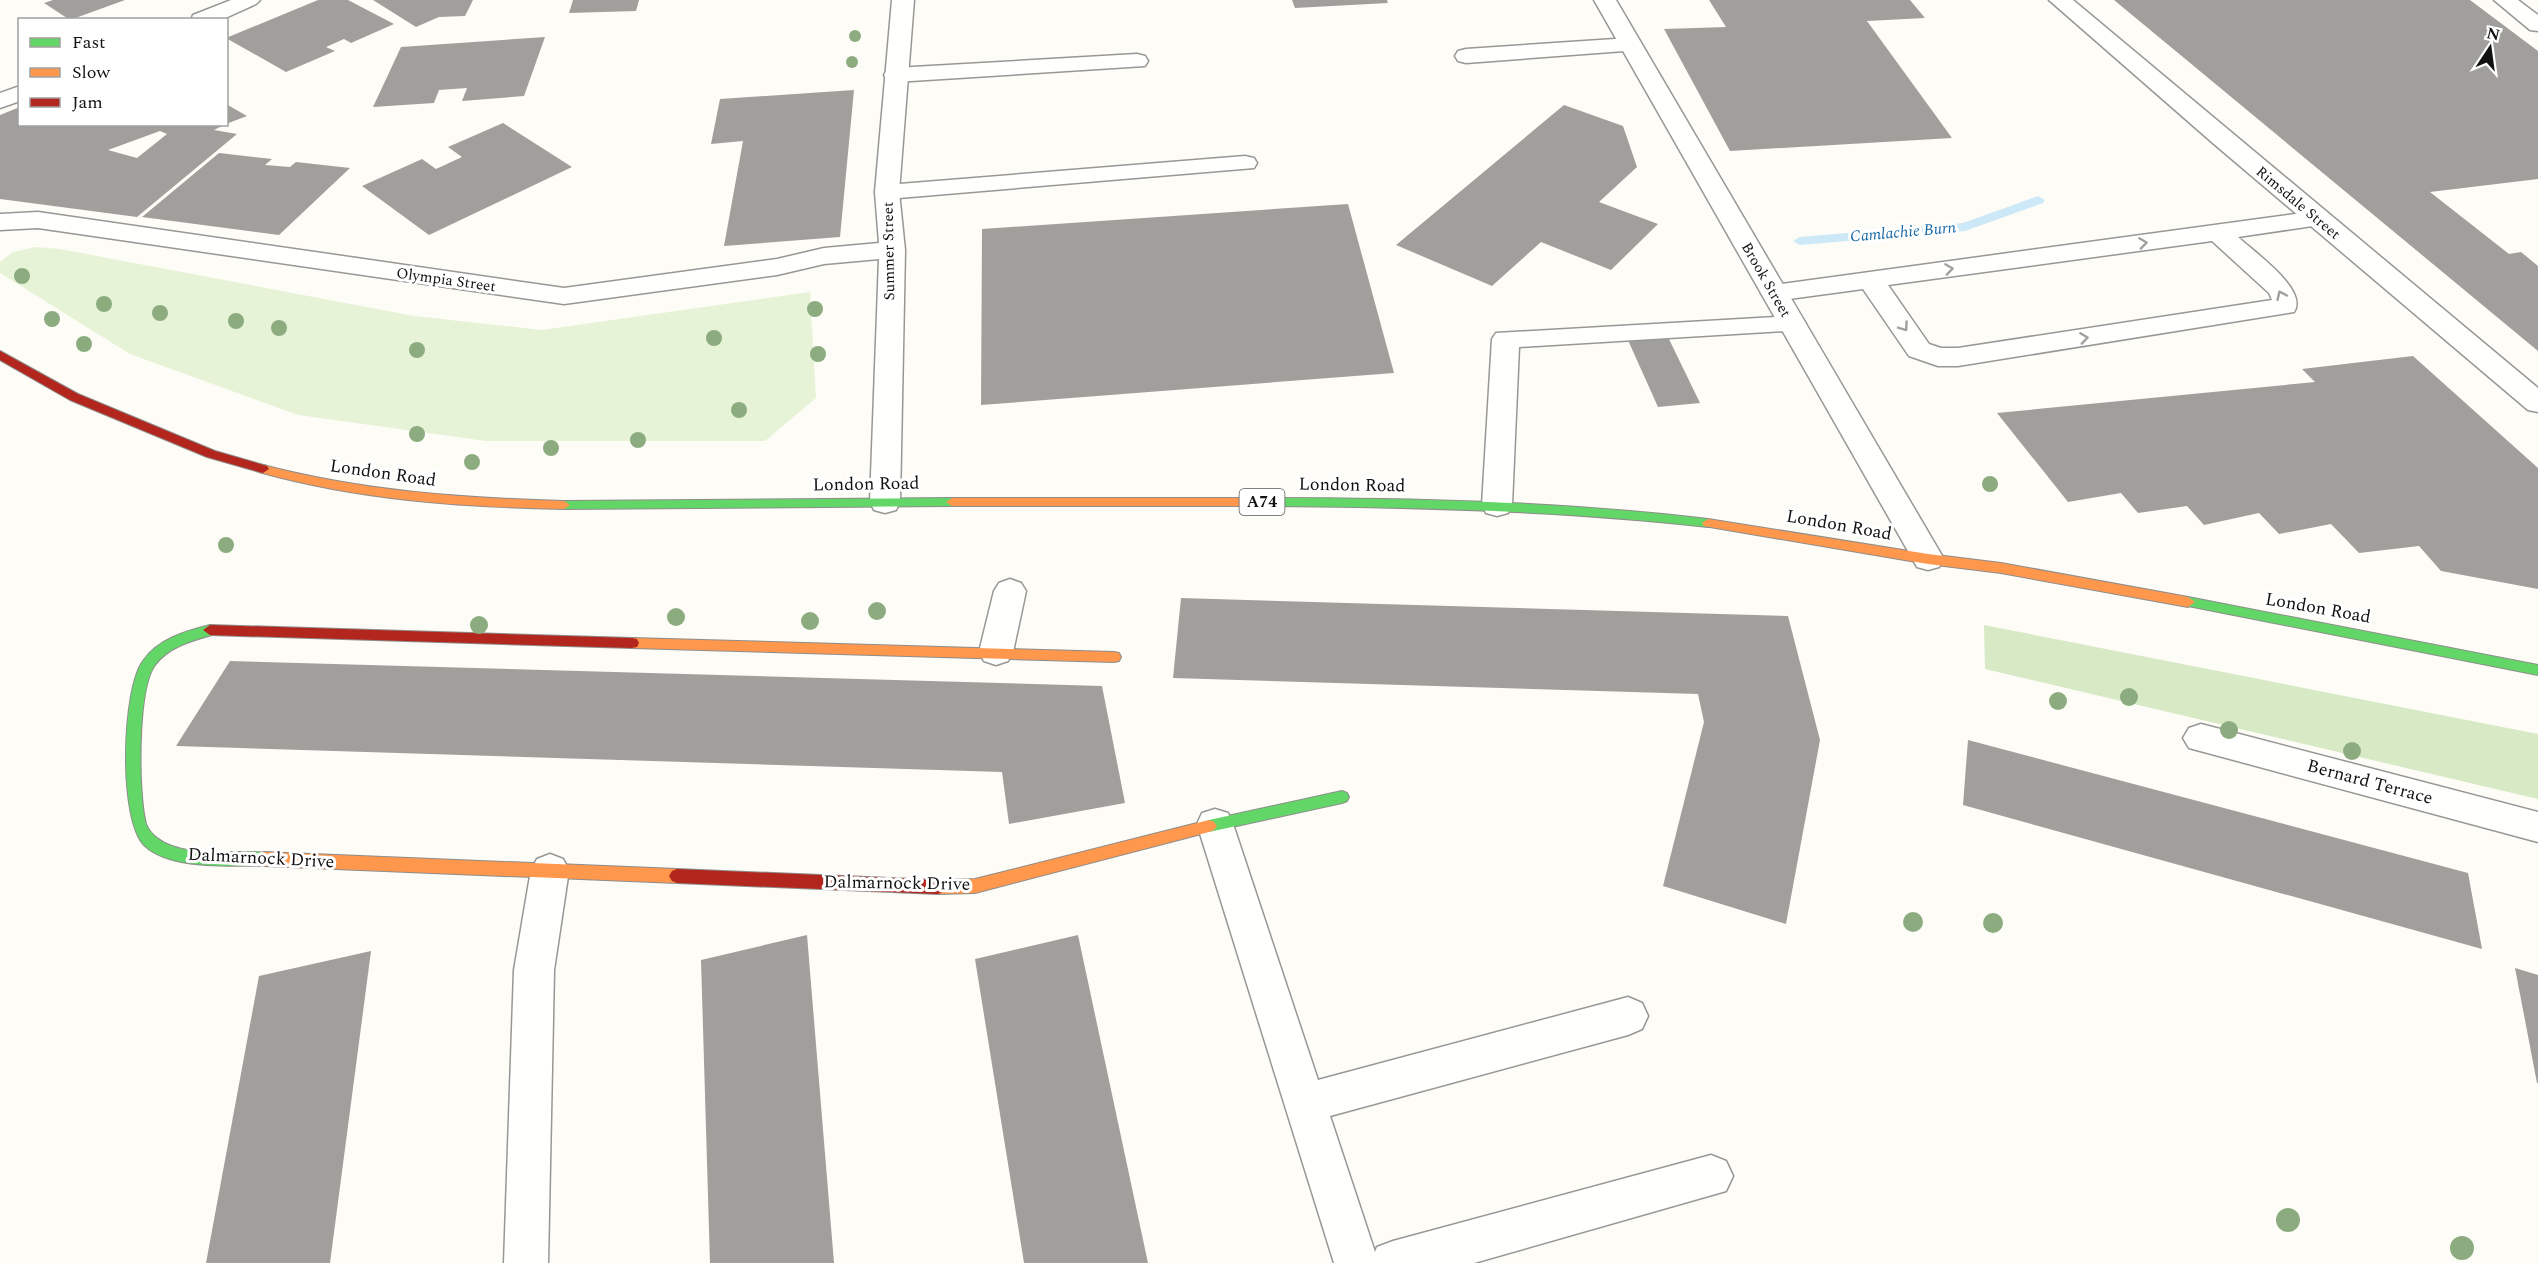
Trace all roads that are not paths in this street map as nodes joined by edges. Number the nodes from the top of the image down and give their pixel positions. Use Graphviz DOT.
graph roads {
  1 [pos="249,0"];
  2 [pos="903,0"];
  3 [pos="1605,0"];
  4 [pos="2060,0"];
  5 [pos="2505,0"];
  6 [pos="206,18"];
  7 [pos="2538,25"];
  8 [pos="1630,45"];
  9 [pos="1466,56"];
  10 [pos="1137,61"];
  11 [pos="895,75"];
  12 [pos="18,94"];
  13 [pos="0,100"];
  14 [pos="1245,163"];
  15 [pos="888,192"];
  16 [pos="2317,219"];
  17 [pos="0,222"];
  18 [pos="2218,233"];
  19 [pos="892,250"];
  20 [pos="1870,279"];
  21 [pos="1774,293"];
  22 [pos="1792,324"];
  23 [pos="0,355"];
  24 [pos="2538,403"];
  25 [pos="885,502"];
  26 [pos="1497,505"];
  27 [pos="1928,559"];
  28 [pos="1010,591"];
  29 [pos="996,652"];
  30 [pos="1114,657"];
  31 [pos="2538,670"];
  32 [pos="2201,738"];
  33 [pos="1342,797"];
  34 [pos="1215,824"];
  35 [pos="2538,827"];
  36 [pos="550,870"];
  37 [pos="1628,1016"];
  38 [pos="1305,1103"];
  39 [pos="1711,1176"];
  40 [pos="526,1263"];
  41 [pos="1356,1263"];
  42 [pos="1393,1263"];
  1 -- 6 [label="street"];
  2 -- 11 [label="street, Summer Street"];
  3 -- 8 [label="street, Brook Street"];
  4 -- 16 [label="street, Rimsdale Street"];
  5 -- 7 [label="street"];
  8 -- 9 [label="street"];
  8 -- 21 [label="street, Brook Street"];
  10 -- 11 [label="street"];
  11 -- 15 [label="street, Summer Street"];
  12 -- 13 [label="street"];
  14 -- 15 [label="street"];
  15 -- 19 [label="street, Summer Street"];
  16 -- 18 [label="street"];
  16 -- 24 [label="street, Rimsdale Street"];
  17 -- 19 [label="street, Olympia Street"];
  20 -- 18 [label="street, one-way"];
  20 -- 18 [label="street, one-way"];
  19 -- 25 [label="street, Summer Street"];
  20 -- 21 [label="street"];
  21 -- 22 [label="street, Brook Street"];
  22 -- 26 [label="street"];
  22 -- 27 [label="street, Brook Street"];
  23 -- 25 [label="main road, London Road / A74"];
  25 -- 26 [label="main road, London Road / A74"];
  26 -- 27 [label="main road, London Road / A74"];
  27 -- 31 [label="main road, London Road / A74"];
  28 -- 29 [label="street"];
  29 -- 30 [label="main road, Dalmarnock Drive"];
  29 -- 36 [label="main road, Dalmarnock Drive"];
  32 -- 35 [label="street, Bernard Terrace"];
  33 -- 34 [label="main road, Dalmarnock Drive"];
  34 -- 36 [label="main road, Dalmarnock Drive"];
  34 -- 38 [label="street"];
  36 -- 40 [label="street"];
  37 -- 38 [label="street"];
  38 -- 41 [label="street"];
  39 -- 42 [label="street"];
}
